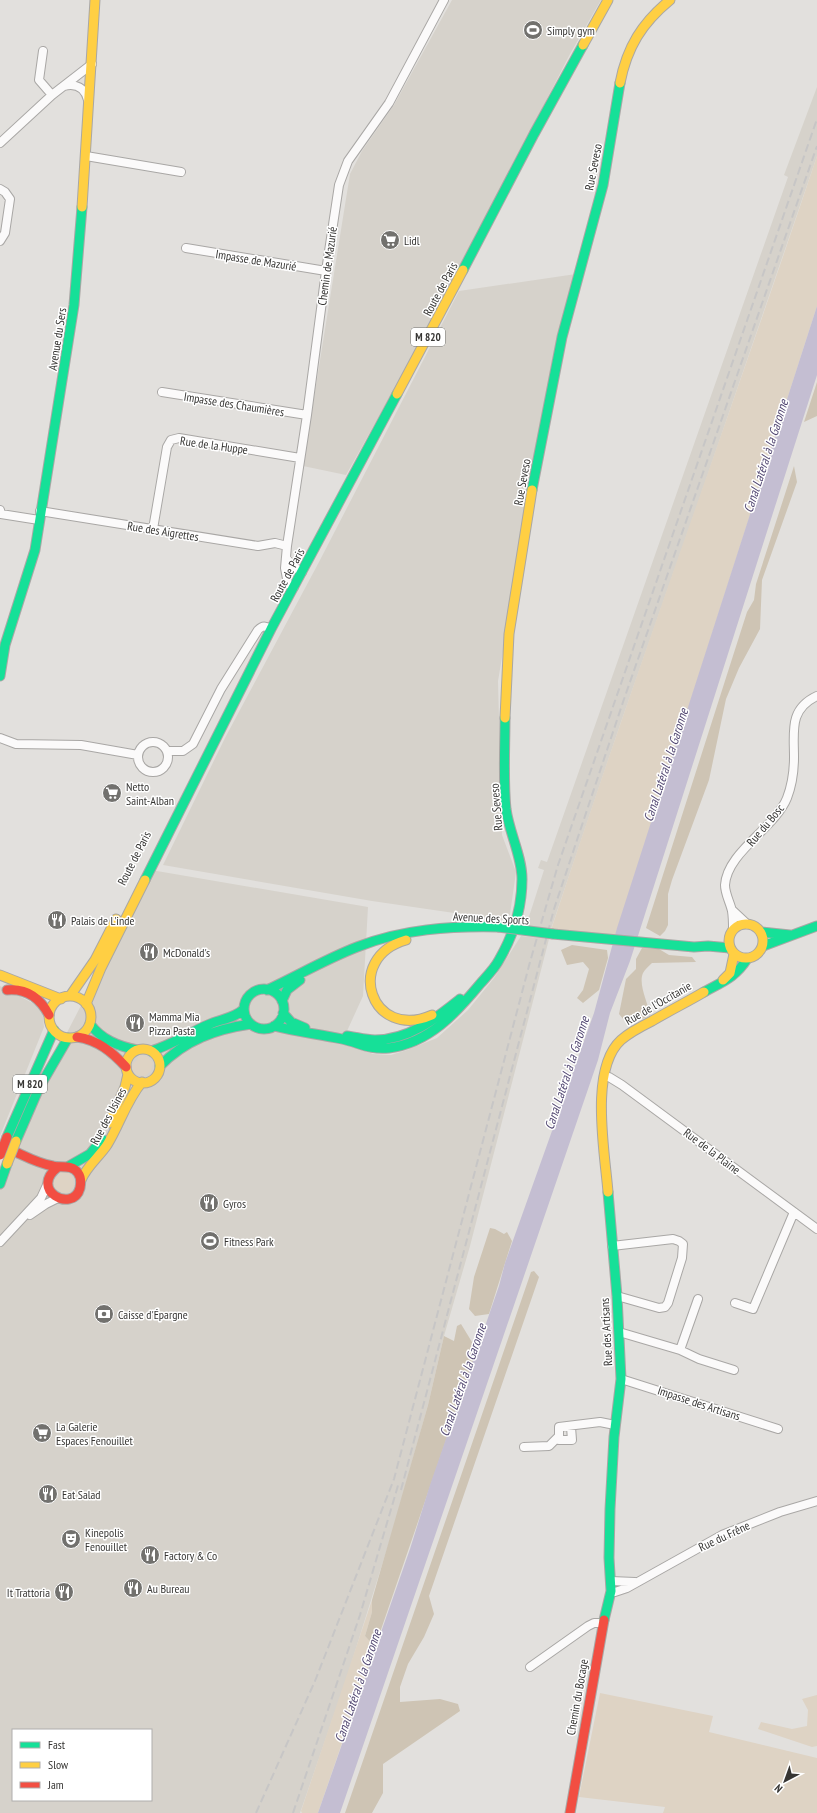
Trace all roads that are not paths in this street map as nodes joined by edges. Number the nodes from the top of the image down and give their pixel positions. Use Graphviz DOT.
graph roads {
  1 [pos="95,0"];
  2 [pos="444,0"];
  3 [pos="610,0"];
  4 [pos="670,0"];
  5 [pos="42,51"];
  6 [pos="92,64"];
  7 [pos="64,86"];
  8 [pos="52,96"];
  9 [pos="89,107"];
  10 [pos="0,143"];
  11 [pos="86,156"];
  12 [pos="181,172"];
  13 [pos="0,189"];
  14 [pos="0,242"];
  15 [pos="186,248"];
  16 [pos="326,271"];
  17 [pos="162,392"];
  18 [pos="307,415"];
  19 [pos="300,458"];
  20 [pos="0,513"];
  21 [pos="39,516"];
  22 [pos="153,529"];
  23 [pos="287,546"];
  24 [pos="286,558"];
  25 [pos="302,572"];
  26 [pos="294,587"];
  27 [pos="271,629"];
  28 [pos="252,666"];
  29 [pos="0,676"];
  30 [pos="817,696"];
  31 [pos="0,738"];
  32 [pos="168,752"];
  33 [pos="138,755"];
  34 [pos="732,910"];
  35 [pos="747,924"];
  36 [pos="817,926"];
  37 [pos="447,928"];
  38 [pos="761,932"];
  39 [pos="731,933"];
  40 [pos="790,935"];
  41 [pos="386,938"];
  42 [pos="708,946"];
  43 [pos="763,946"];
  44 [pos="732,951"];
  45 [pos="747,959"];
  46 [pos="4,977"];
  47 [pos="723,980"];
  48 [pos="483,982"];
  49 [pos="267,990"];
  50 [pos="2,993"];
  51 [pos="65,998"];
  52 [pos="282,1001"];
  53 [pos="86,1004"];
  54 [pos="244,1009"];
  55 [pos="283,1013"];
  56 [pos="442,1014"];
  57 [pos="49,1015"];
  58 [pos="90,1024"];
  59 [pos="251,1024"];
  60 [pos="274,1026"];
  61 [pos="54,1030"];
  62 [pos="72,1038"];
  63 [pos="137,1050"];
  64 [pos="151,1051"];
  65 [pos="160,1066"];
  66 [pos="127,1070"];
  67 [pos="604,1077"];
  68 [pos="142,1082"];
  69 [pos="0,1145"];
  70 [pos="0,1156"];
  71 [pos="32,1159"];
  72 [pos="68,1166"];
  73 [pos="58,1167"];
  74 [pos="81,1180"];
  75 [pos="48,1182"];
  76 [pos="0,1184"];
  77 [pos="58,1198"];
  78 [pos="794,1212"];
  79 [pos="13,1227"];
  80 [pos="817,1229"];
  81 [pos="0,1242"];
  82 [pos="612,1246"];
  83 [pos="617,1296"];
  84 [pos="698,1299"];
  85 [pos="735,1303"];
  86 [pos="619,1332"];
  87 [pos="680,1350"];
  88 [pos="734,1370"];
  89 [pos="621,1379"];
  90 [pos="615,1425"];
  91 [pos="571,1427"];
  92 [pos="778,1429"];
  93 [pos="559,1436"];
  94 [pos="524,1447"];
  95 [pos="817,1501"];
  96 [pos="611,1586"];
  97 [pos="603,1624"];
  98 [pos="530,1667"];
  99 [pos="570,1813"];
  1 -- 6 [label="main road, Avenue du Sers"];
  2 -- 16 [label="street, Chemin de Mazurié"];
  3 -- 25 [label="main road, Route de Paris / M 820"];
  4 -- 48 [label="main road, Rue Seveso"];
  5 -- 8 [label="street"];
  6 -- 7 [label="street"];
  6 -- 9 [label="main road, Avenue du Sers"];
  7 -- 8 [label="street"];
  7 -- 9 [label="street"];
  8 -- 10 [label="street"];
  9 -- 11 [label="main road, Avenue du Sers"];
  11 -- 12 [label="street"];
  11 -- 21 [label="main road, Avenue du Sers"];
  13 -- 14 [label="street"];
  15 -- 16 [label="street, Impasse de Mazurié"];
  16 -- 18 [label="street, Chemin de Mazurié"];
  17 -- 18 [label="street, Impasse des Chaumières"];
  18 -- 19 [label="street, Chemin de Mazurié"];
  19 -- 22 [label="street, Rue de la Huppe"];
  19 -- 23 [label="street, Chemin de Mazurié"];
  20 -- 21 [label="street, Rue des Aigrettes"];
  21 -- 22 [label="street, Rue des Aigrettes"];
  21 -- 29 [label="main road, Avenue du Sers"];
  22 -- 23 [label="street, Rue des Aigrettes"];
  23 -- 24 [label="street, Chemin de Mazurié"];
  24 -- 25 [label="street"];
  24 -- 26 [label="street, Chemin de Mazurié"];
  25 -- 26 [label="main road, Route de Paris / M 820"];
  26 -- 27 [label="main road, Route de Paris / M 820"];
  27 -- 28 [label="main road, Route de Paris / M 820"];
  27 -- 32 [label="street"];
  28 -- 51 [label="main road, Route de Paris / M 820"];
  28 -- 53 [label="main road, Route de Paris / M 820"];
  30 -- 34 [label="street, Rue du Bosc"];
  31 -- 33 [label="street"];
  32 -- 33 [label="street"];
  32 -- 33 [label="street"];
  34 -- 35 [label="street, Rue du Bosc"];
  34 -- 39 [label="street, Rue du Bosc"];
  35 -- 38 [label="main road"];
  35 -- 39 [label="main road"];
  36 -- 40 [label="main road"];
  37 -- 41 [label="main road, Avenue des Sports"];
  37 -- 42 [label="main road, Avenue des Sports, bridge"];
  37 -- 56 [label="main road"];
  38 -- 40 [label="main road"];
  38 -- 43 [label="main road"];
  39 -- 42 [label="main road"];
  39 -- 44 [label="main road"];
  40 -- 43 [label="main road"];
  41 -- 49 [label="main road, Avenue des Sports"];
  41 -- 52 [label="main road, Avenue des Sports"];
  42 -- 44 [label="main road"];
  43 -- 45 [label="main road"];
  44 -- 45 [label="main road"];
  44 -- 47 [label="main road"];
  45 -- 47 [label="main road, Rue de l'Occitanie"];
  46 -- 50 [label="main road"];
  46 -- 51 [label="main road"];
  47 -- 67 [label="main road, Rue de l'Occitanie"];
  48 -- 56 [label="main road, Rue Seveso"];
  48 -- 60 [label="main road, Rue Seveso"];
  49 -- 52 [label="main road"];
  49 -- 54 [label="main road"];
  50 -- 57 [label="main road"];
  51 -- 53 [label="main road"];
  51 -- 57 [label="main road"];
  52 -- 55 [label="main road"];
  53 -- 58 [label="main road"];
  54 -- 59 [label="main road"];
  54 -- 64 [label="main road"];
  55 -- 56 [label="main road, Rue Seveso"];
  55 -- 60 [label="main road"];
  57 -- 61 [label="main road"];
  58 -- 62 [label="main road"];
  58 -- 63 [label="main road"];
  59 -- 60 [label="main road"];
  59 -- 65 [label="main road"];
  61 -- 62 [label="main road"];
  61 -- 70 [label="main road, M 820, bridge"];
  62 -- 66 [label="main road"];
  62 -- 76 [label="main road, M 820, bridge"];
  63 -- 64 [label="main road"];
  63 -- 66 [label="main road"];
  64 -- 65 [label="main road"];
  65 -- 68 [label="main road"];
  66 -- 68 [label="main road"];
  66 -- 72 [label="main road, Rue des Usines"];
  67 -- 78 [label="street, Rue de la Plaine"];
  67 -- 82 [label="main road, Rue des Artisans"];
  68 -- 74 [label="main road, Rue des Usines"];
  69 -- 71 [label="main road"];
  71 -- 73 [label="main road"];
  71 -- 75 [label="main road"];
  72 -- 73 [label="main road"];
  72 -- 74 [label="main road"];
  73 -- 75 [label="main road"];
  74 -- 77 [label="main road"];
  75 -- 77 [label="main road"];
  75 -- 79 [label="street"];
  77 -- 79 [label="street"];
  78 -- 80 [label="street, Rue de la Plaine"];
  78 -- 85 [label="street"];
  79 -- 81 [label="street"];
  82 -- 83 [label="main road, Rue des Artisans"];
  82 -- 83 [label="street"];
  83 -- 86 [label="main road, Rue des Artisans"];
  84 -- 87 [label="street"];
  86 -- 87 [label="street"];
  86 -- 89 [label="main road, Rue des Artisans"];
  87 -- 88 [label="street"];
  89 -- 90 [label="main road, Rue des Artisans"];
  89 -- 92 [label="street, Impasse des Artisans"];
  90 -- 91 [label="street"];
  90 -- 96 [label="main road, Rue des Artisans"];
  91 -- 93 [label="street"];
  91 -- 93 [label="street"];
  93 -- 94 [label="street"];
  95 -- 96 [label="street, Rue du Frêne"];
  96 -- 97 [label="main road, Chemin du Bocage"];
  97 -- 98 [label="street"];
  97 -- 99 [label="main road, Chemin du Bocage"];
}
